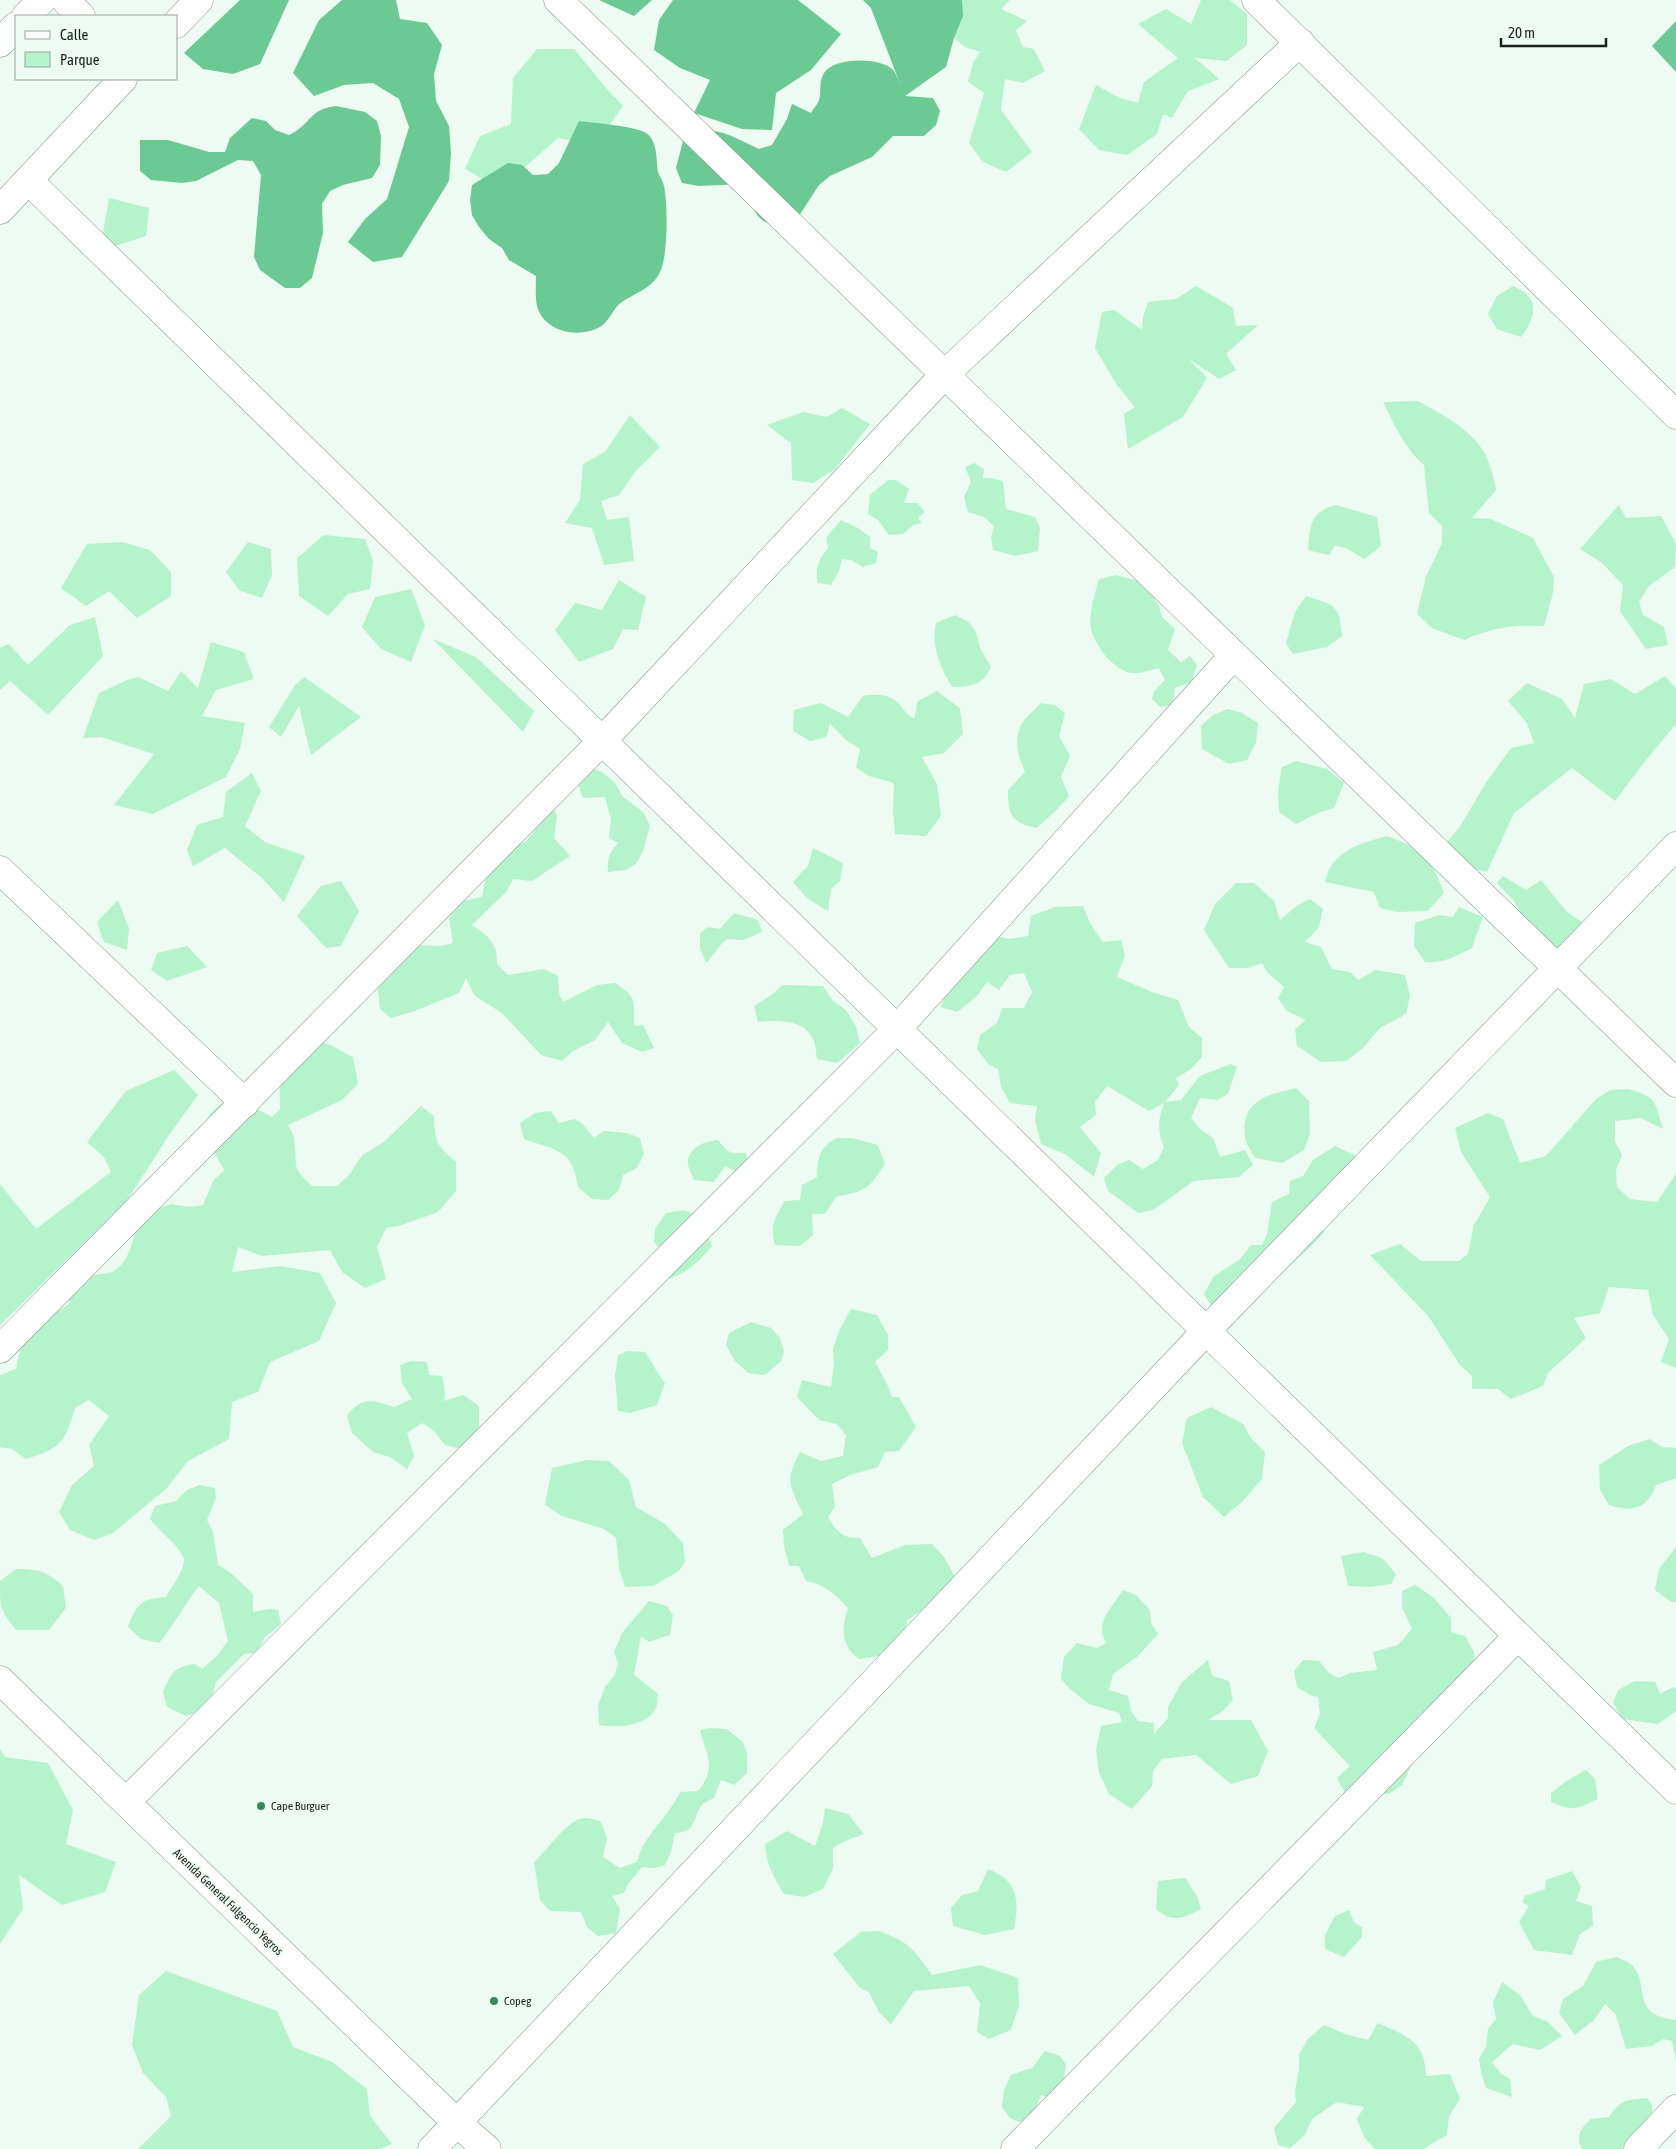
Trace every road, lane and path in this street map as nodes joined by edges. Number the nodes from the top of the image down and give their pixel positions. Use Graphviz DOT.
graph roads {
  1 [pos="42,0"];
  2 [pos="65,0"];
  3 [pos="199,0"];
  4 [pos="558,0"];
  5 [pos="1256,0"];
  6 [pos="27,15"];
  7 [pos="79,15"];
  8 [pos="178,22"];
  9 [pos="15,27"];
  10 [pos="1300,42"];
  11 [pos="0,43"];
  12 [pos="122,80"];
  13 [pos="28,180"];
  14 [pos="0,210"];
  15 [pos="944,375"];
  16 [pos="1676,415"];
  17 [pos="1234,655"];
  18 [pos="602,741"];
  19 [pos="1676,846"];
  20 [pos="0,870"];
  21 [pos="1558,968"];
  22 [pos="896,1029"];
  23 [pos="1676,1083"];
  24 [pos="245,1103"];
  25 [pos="1206,1331"];
  26 [pos="0,1349"];
  27 [pos="1518,1636"];
  28 [pos="0,1680"];
  29 [pos="1676,1790"];
  30 [pos="126,1802"];
  31 [pos="1676,2109"];
  32 [pos="457,2123"];
  33 [pos="432,2149"];
  34 [pos="487,2149"];
  35 [pos="1015,2149"];
  36 [pos="1638,2149"];
  1 -- 6 [label="street"];
  2 -- 7 [label="street"];
  3 -- 8 [label="street"];
  4 -- 15 [label="street"];
  5 -- 10 [label="street"];
  9 -- 11 [label="street"];
  10 -- 15 [label="street"];
  10 -- 16 [label="street"];
  12 -- 13 [label="street"];
  13 -- 14 [label="street"];
  13 -- 18 [label="street"];
  15 -- 17 [label="street"];
  15 -- 18 [label="street"];
  17 -- 21 [label="street"];
  17 -- 22 [label="street"];
  18 -- 22 [label="street"];
  18 -- 24 [label="street"];
  19 -- 21 [label="street"];
  20 -- 24 [label="street"];
  21 -- 23 [label="street"];
  21 -- 25 [label="street"];
  22 -- 25 [label="street"];
  22 -- 30 [label="street"];
  24 -- 26 [label="street"];
  25 -- 27 [label="street"];
  25 -- 32 [label="street"];
  27 -- 29 [label="street"];
  27 -- 35 [label="street"];
  28 -- 30 [label="street, Avenida General Fulgencio Yegros"];
  30 -- 32 [label="street, Avenida General Fulgencio Yegros"];
  31 -- 36 [label="street"];
  32 -- 33 [label="street"];
  32 -- 34 [label="street, Avenida General Fulgencio Yegros"];
}
